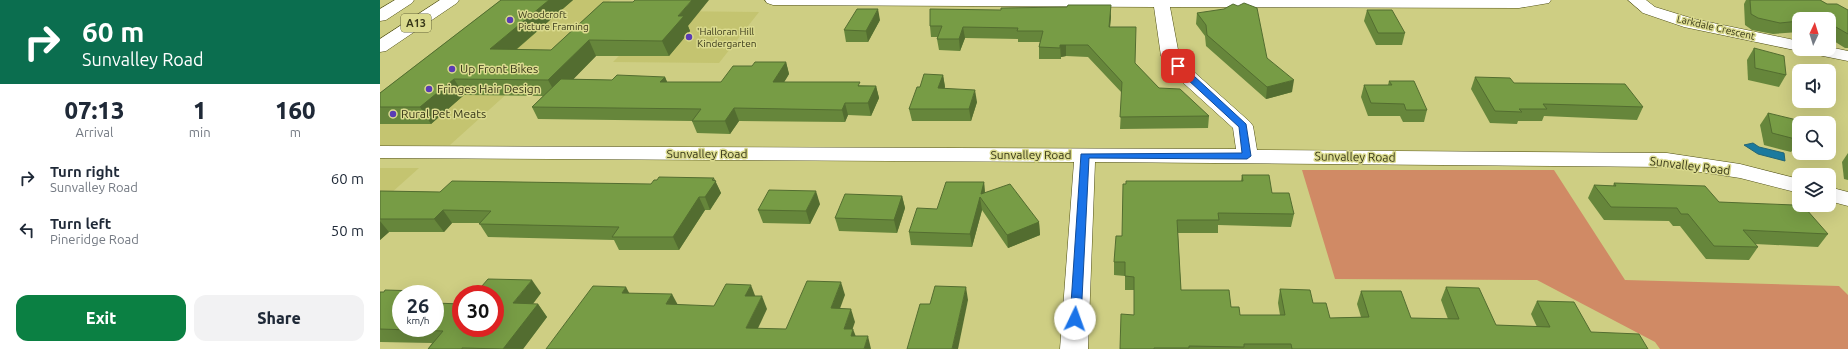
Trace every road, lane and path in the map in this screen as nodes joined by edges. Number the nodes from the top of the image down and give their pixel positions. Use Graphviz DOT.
graph roads {
  1 [pos="406,0"];
  2 [pos="451,0"];
  3 [pos="773,0"];
  4 [pos="1543,0"];
  5 [pos="1636,0"];
  6 [pos="1162,1"];
  7 [pos="1401,2"];
  8 [pos="380,16"];
  9 [pos="1792,45"];
  10 [pos="380,47"];
  11 [pos="1836,54"];
  12 [pos="1848,56"];
  13 [pos="380,152"];
  14 [pos="1085,156"];
  15 [pos="1247,156"];
  16 [pos="1792,184"];
  17 [pos="1836,196"];
  18 [pos="1848,199"];
  19 [pos="1074,349"];
  1 -- 8 [label="main road, A13"];
  2 -- 10 [label="main road, A13"];
  3 -- 6 [label="main road"];
  4 -- 7 [label="main road"];
  5 -- 9 [label="main road, Larkdale Crescent"];
  6 -- 7 [label="main road"];
  6 -- 15 [label="main road"];
  11 -- 12 [label="main road"];
  13 -- 14 [label="main road, Sunvalley Road"];
  14 -- 15 [label="main road, Sunvalley Road"];
  14 -- 19 [label="main road"];
  15 -- 16 [label="main road, Sunvalley Road"];
  17 -- 18 [label="main road"];
}
